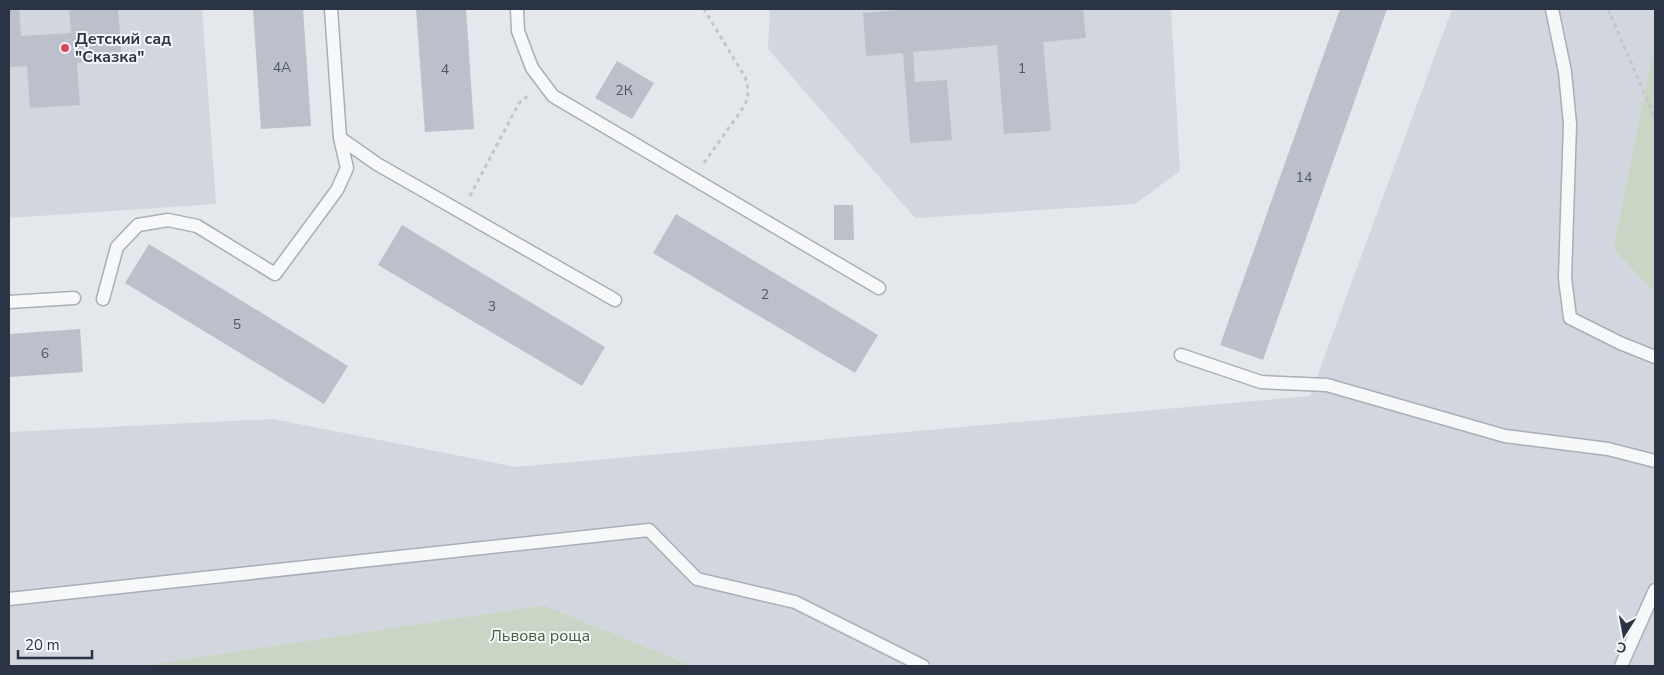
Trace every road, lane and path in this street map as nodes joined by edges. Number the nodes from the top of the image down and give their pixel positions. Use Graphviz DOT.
graph roads {
  1 [pos="331,9"];
  2 [pos="517,9"];
  3 [pos="704,9"];
  4 [pos="1552,9"];
  5 [pos="1608,9"];
  6 [pos="544,83"];
  7 [pos="1655,118"];
  8 [pos="340,138"];
  9 [pos="694,178"];
  10 [pos="462,213"];
  11 [pos="879,288"];
  12 [pos="74,298"];
  13 [pos="103,299"];
  14 [pos="614,300"];
  15 [pos="9,302"];
  16 [pos="1182,354"];
  17 [pos="1655,357"];
  18 [pos="1655,461"];
  19 [pos="1655,590"];
  20 [pos="9,599"];
  21 [pos="923,666"];
  22 [pos="1621,666"];
  1 -- 8 [label="lane"];
  2 -- 6 [label="lane"];
  3 -- 9 [label="path"];
  4 -- 17 [label="lane"];
  5 -- 7 [label="path"];
  6 -- 9 [label="lane"];
  6 -- 10 [label="path"];
  8 -- 10 [label="lane"];
  8 -- 13 [label="lane"];
  9 -- 11 [label="lane"];
  10 -- 14 [label="lane"];
  12 -- 15 [label="lane"];
  16 -- 18 [label="lane"];
  19 -- 22 [label="lane"];
  20 -- 21 [label="lane"];
}
